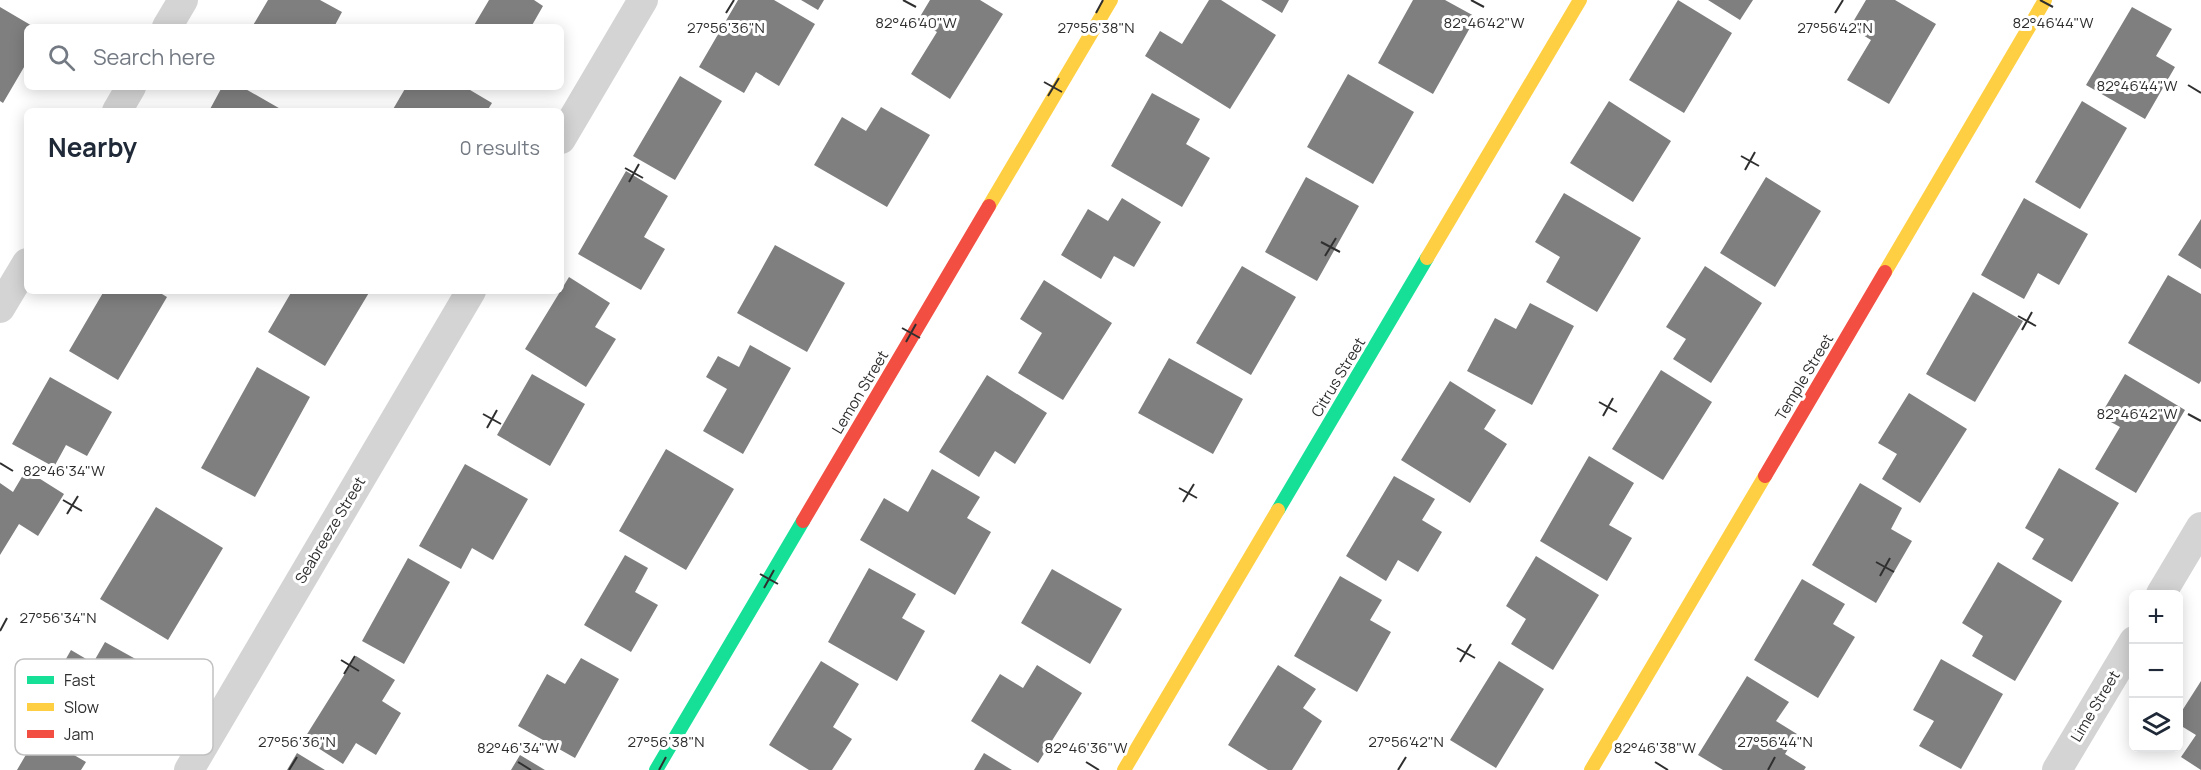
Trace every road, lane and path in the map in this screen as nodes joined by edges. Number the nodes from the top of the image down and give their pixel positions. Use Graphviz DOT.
graph roads {
  1 [pos="183,0"];
  2 [pos="643,0"];
  3 [pos="1111,0"];
  4 [pos="1580,0"];
  5 [pos="2045,0"];
  6 [pos="169,24"];
  7 [pos="129,90"];
  8 [pos="119,108"];
  9 [pos="564,134"];
  10 [pos="24,268"];
  11 [pos="469,294"];
  12 [pos="0,308"];
  13 [pos="2201,527"];
  14 [pos="2163,590"];
  15 [pos="2131,644"];
  16 [pos="213,729"];
  17 [pos="198,755"];
  18 [pos="189,770"];
  19 [pos="656,770"];
  20 [pos="1124,770"];
  21 [pos="1590,770"];
  22 [pos="2057,770"];
  1 -- 6 [label="street"];
  2 -- 9 [label="street"];
  3 -- 19 [label="street, Lemon Street"];
  4 -- 20 [label="street, Citrus Street"];
  5 -- 21 [label="street, Temple Street"];
  7 -- 8 [label="street"];
  10 -- 12 [label="street"];
  11 -- 16 [label="street, Seabreeze Street"];
  13 -- 14 [label="street"];
  15 -- 22 [label="street, Lime Street"];
  17 -- 18 [label="street, Seabreeze Street"];
}
